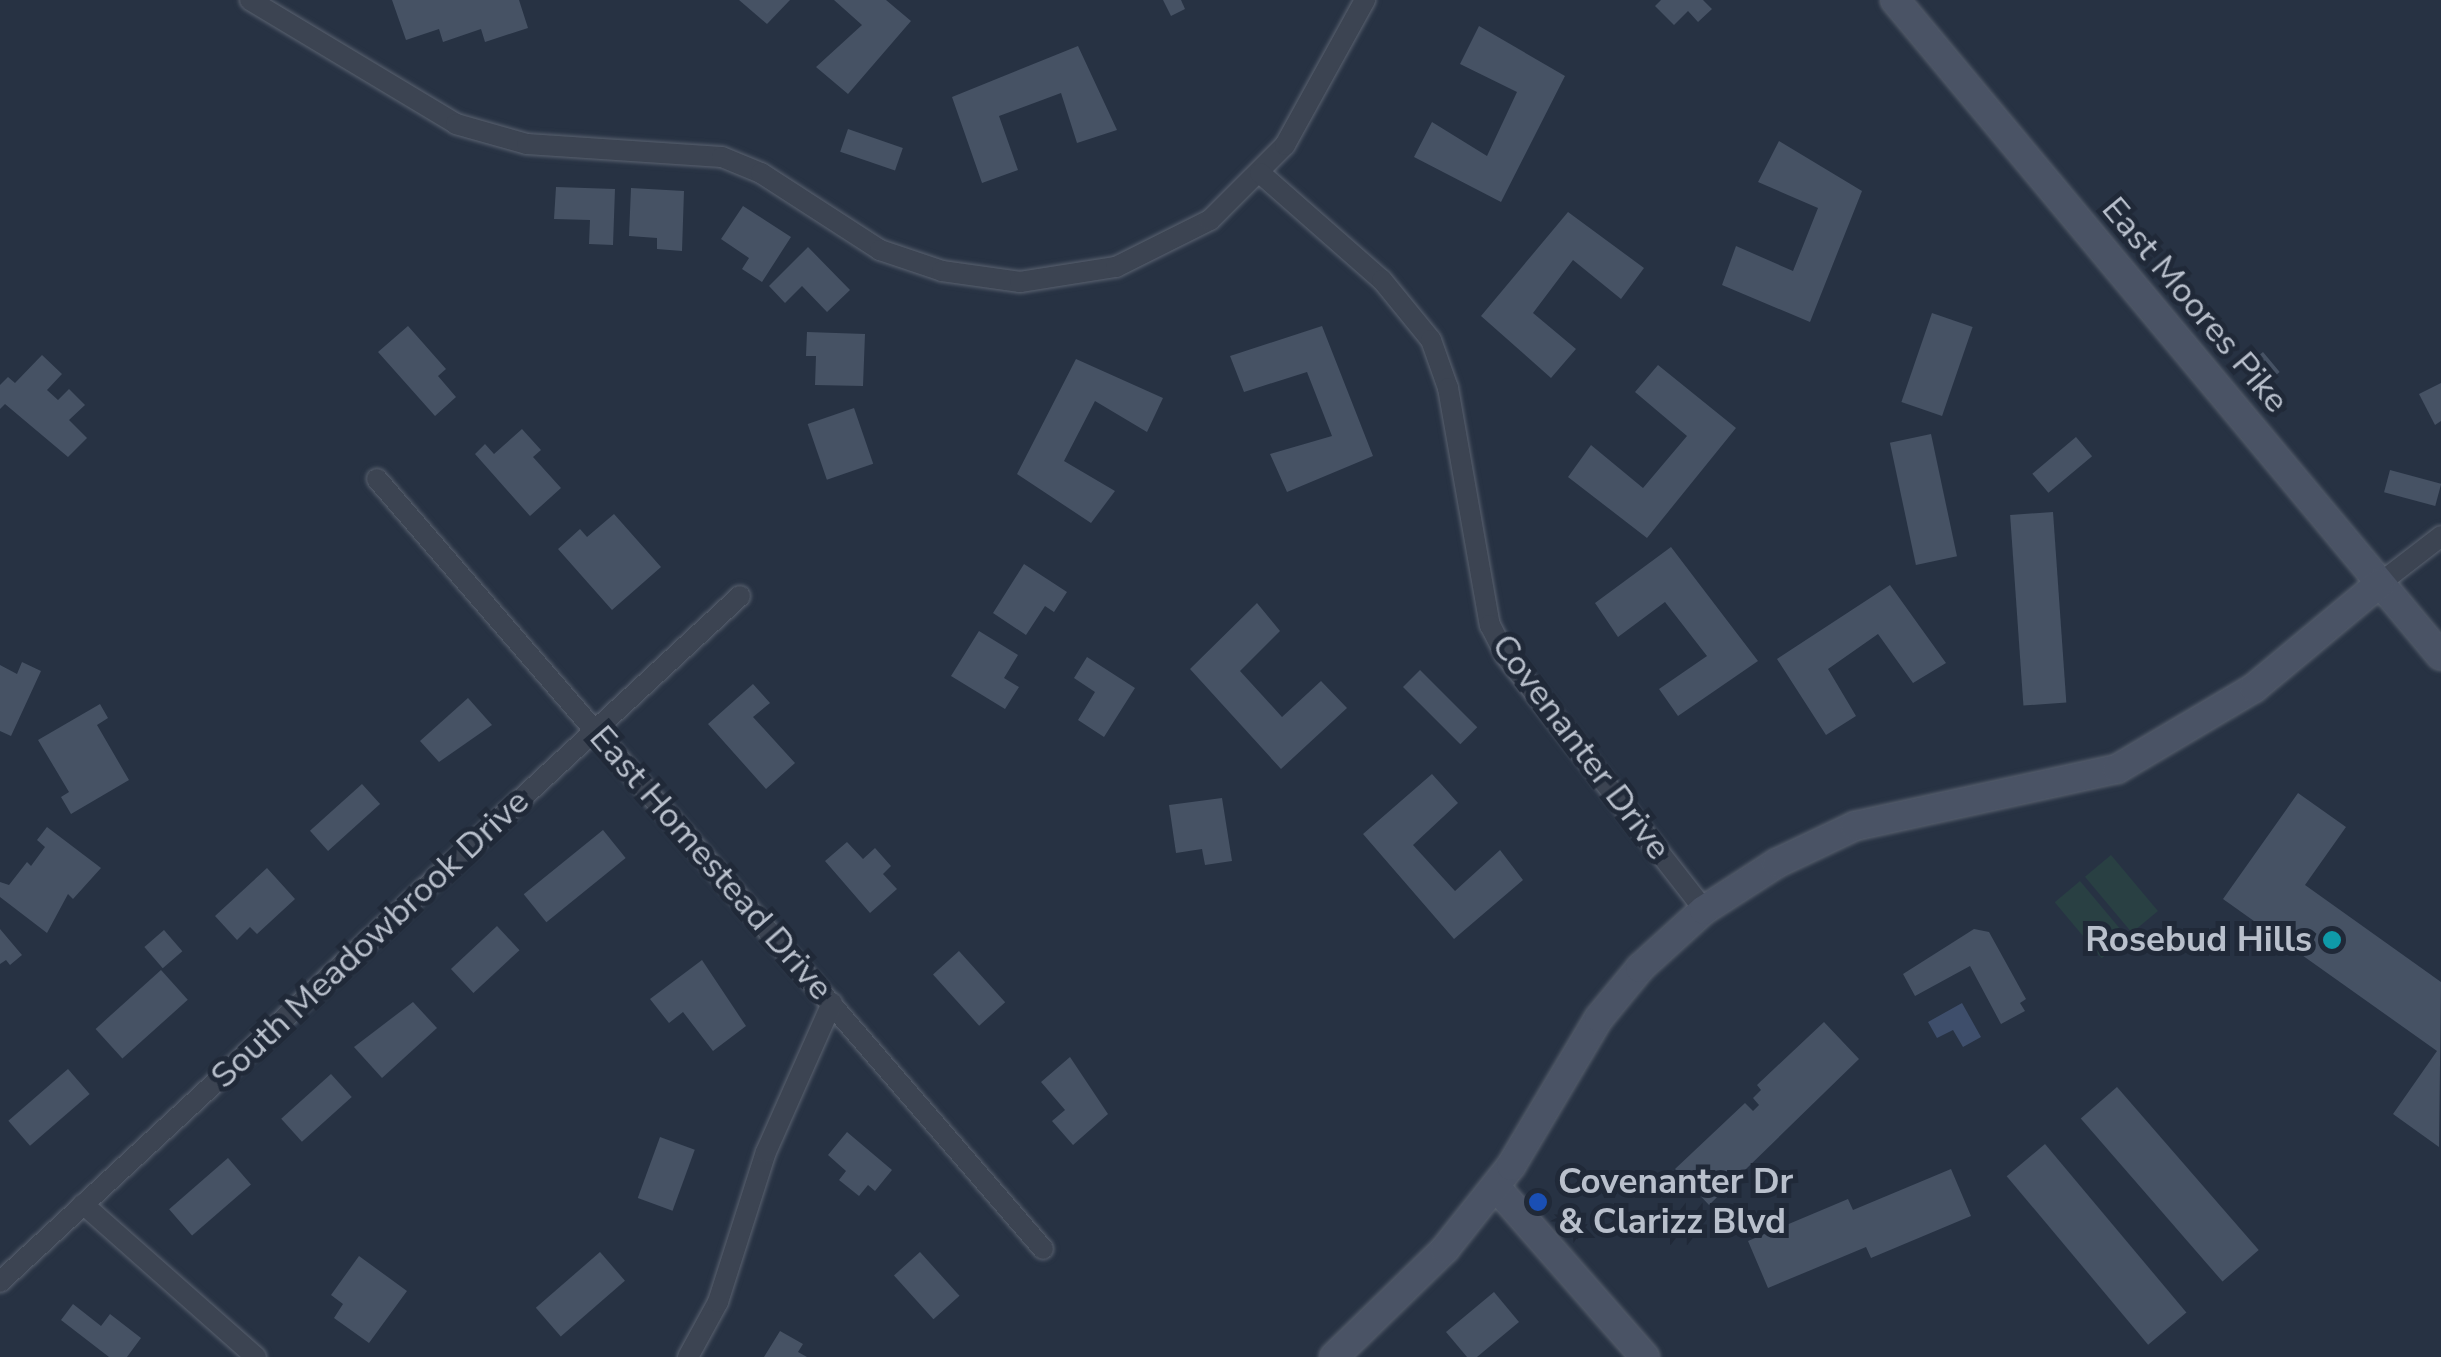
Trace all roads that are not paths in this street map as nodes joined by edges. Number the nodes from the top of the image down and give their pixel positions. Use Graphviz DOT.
graph roads {
  1 [pos="250,0"];
  2 [pos="1365,0"];
  3 [pos="1895,0"];
  4 [pos="1260,174"];
  5 [pos="377,479"];
  6 [pos="2441,536"];
  7 [pos="2379,584"];
  8 [pos="740,596"];
  9 [pos="2441,656"];
  10 [pos="595,730"];
  11 [pos="1704,910"];
  12 [pos="832,1003"];
  13 [pos="1496,1187"];
  14 [pos="84,1204"];
  15 [pos="1043,1249"];
  16 [pos="0,1282"];
  17 [pos="256,1357"];
  18 [pos="688,1357"];
  19 [pos="1334,1357"];
  20 [pos="1645,1357"];
  1 -- 4 [label="street"];
  2 -- 4 [label="street"];
  3 -- 7 [label="street, East Moores Pike"];
  4 -- 11 [label="street, Covenanter Drive"];
  5 -- 10 [label="street, East Homestead Drive"];
  6 -- 7 [label="street"];
  7 -- 9 [label="street, East Moores Pike"];
  7 -- 11 [label="street"];
  8 -- 10 [label="street, South Meadowbrook Drive"];
  10 -- 12 [label="street, East Homestead Drive"];
  10 -- 14 [label="street, South Meadowbrook Drive"];
  11 -- 13 [label="street"];
  12 -- 15 [label="street, East Homestead Drive"];
  12 -- 18 [label="street"];
  13 -- 19 [label="street"];
  13 -- 20 [label="street"];
  14 -- 16 [label="street, South Meadowbrook Drive"];
  14 -- 17 [label="street"];
}
